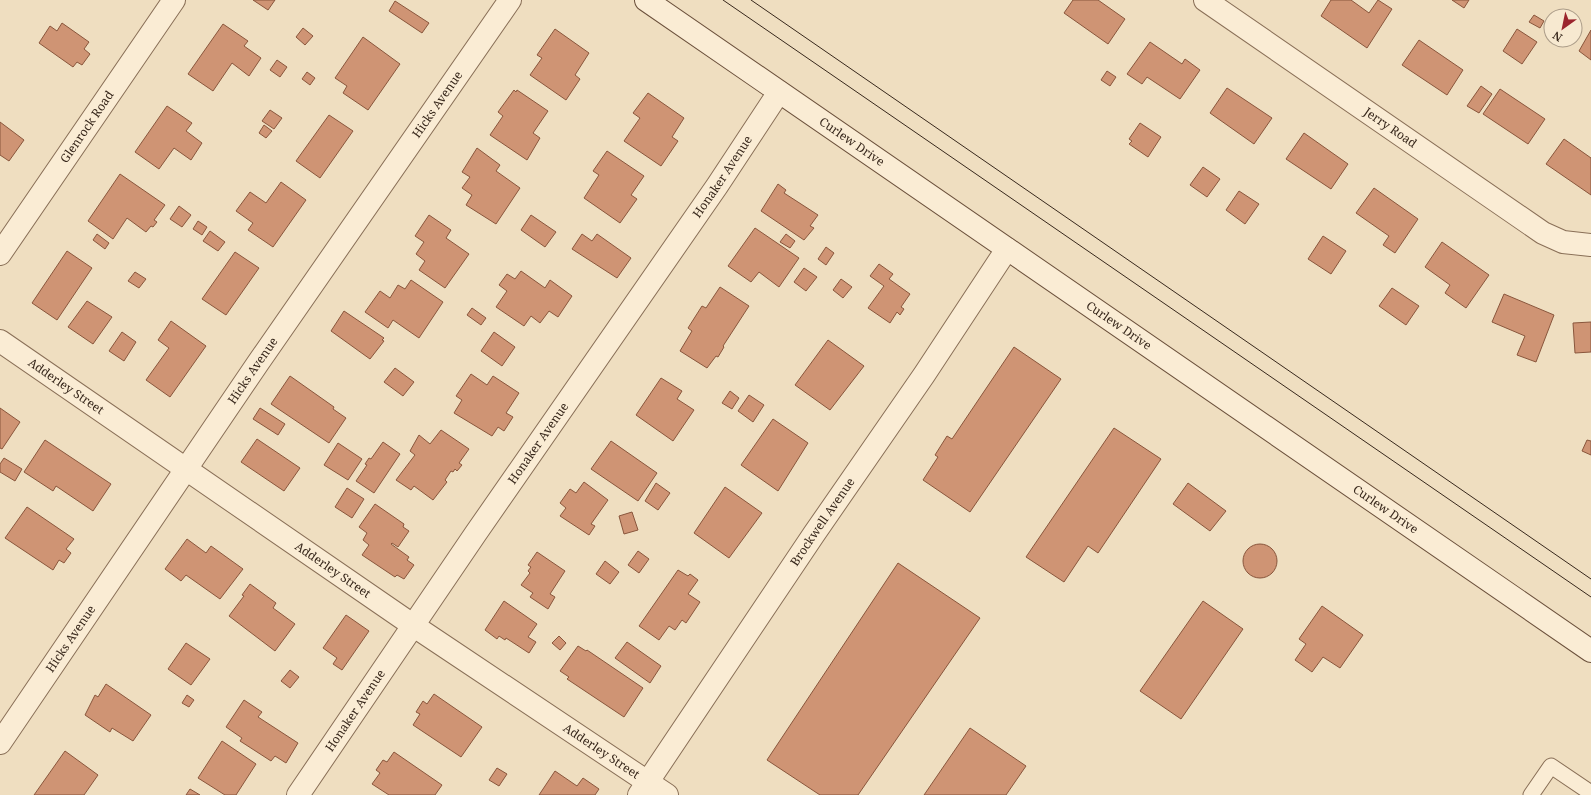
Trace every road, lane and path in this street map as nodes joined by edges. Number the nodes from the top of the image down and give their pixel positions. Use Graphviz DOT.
graph roads {
  1 [pos="174,0"];
  2 [pos="510,0"];
  3 [pos="646,0"];
  4 [pos="1206,0"];
  5 [pos="779,92"];
  6 [pos="1586,245"];
  7 [pos="1007,249"];
  8 [pos="0,254"];
  9 [pos="0,341"];
  10 [pos="187,470"];
  11 [pos="414,626"];
  12 [pos="1591,651"];
  13 [pos="0,743"];
  14 [pos="644,788"];
  15 [pos="1591,794"];
  16 [pos="298,795"];
  17 [pos="668,795"];
  18 [pos="1531,795"];
  1 -- 8 [label="street, Glenrock Road"];
  2 -- 10 [label="street, Hicks Avenue"];
  3 -- 5 [label="street, Curlew Drive"];
  4 -- 6 [label="street, Jerry Road"];
  5 -- 7 [label="street, Curlew Drive"];
  5 -- 11 [label="street, Honaker Avenue"];
  7 -- 12 [label="street, Curlew Drive"];
  7 -- 14 [label="street, Brockwell Avenue"];
  9 -- 10 [label="street, Adderley Street"];
  10 -- 11 [label="street, Adderley Street"];
  10 -- 13 [label="street, Hicks Avenue"];
  11 -- 14 [label="street, Adderley Street"];
  11 -- 16 [label="street, Honaker Avenue"];
  14 -- 17 [label="street, Adderley Street"];
  15 -- 18 [label="lane"];
}
